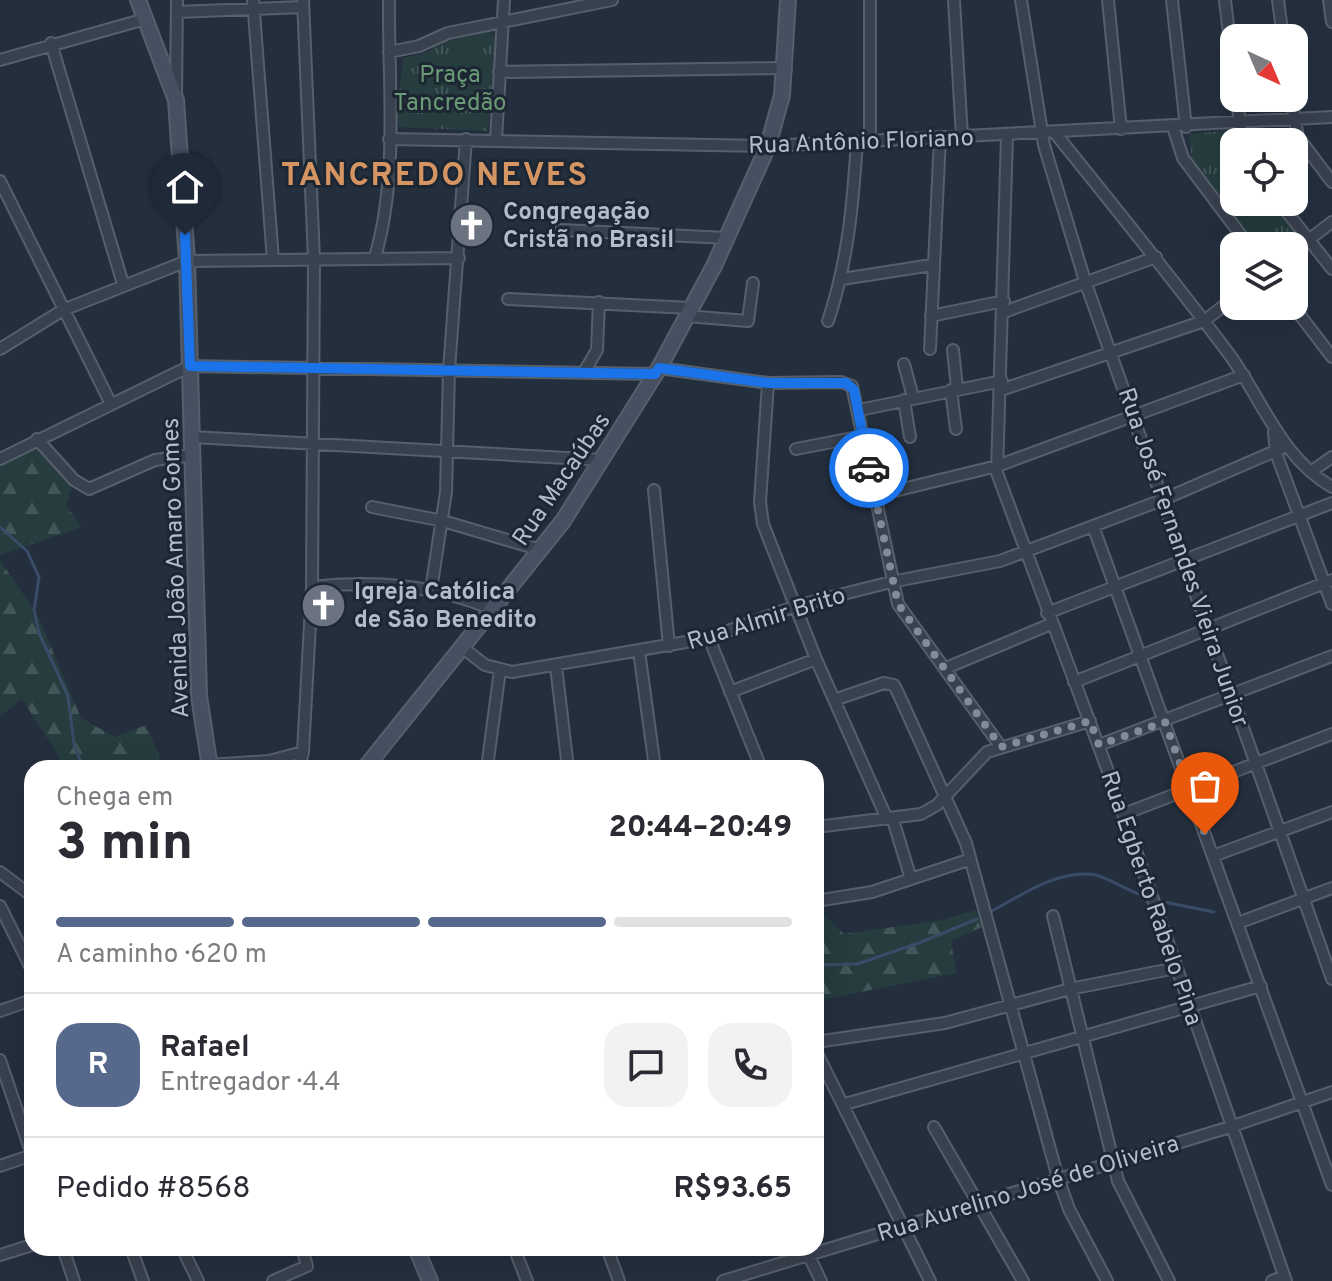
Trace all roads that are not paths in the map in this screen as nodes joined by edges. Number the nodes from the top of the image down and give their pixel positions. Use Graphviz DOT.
graph roads {
  1 [pos="138,0"];
  2 [pos="177,0"];
  3 [pos="389,0"];
  4 [pos="504,0"];
  5 [pos="612,0"];
  6 [pos="788,0"];
  7 [pos="870,0"];
  8 [pos="954,0"];
  9 [pos="1021,0"];
  10 [pos="1108,0"];
  11 [pos="1172,0"];
  12 [pos="1225,0"];
  13 [pos="1278,0"];
  14 [pos="1329,0"];
  15 [pos="253,4"];
  16 [pos="302,4"];
  17 [pos="178,12"];
  18 [pos="145,19"];
  19 [pos="501,22"];
  20 [pos="1332,22"];
  21 [pos="1228,24"];
  22 [pos="1281,24"];
  23 [pos="51,43"];
  24 [pos="389,52"];
  25 [pos="0,60"];
  26 [pos="786,68"];
  27 [pos="499,72"];
  28 [pos="176,100"];
  29 [pos="1239,112"];
  30 [pos="1292,112"];
  31 [pos="1332,117"];
  32 [pos="1293,119"];
  33 [pos="1240,122"];
  34 [pos="1173,127"];
  35 [pos="1186,127"];
  36 [pos="1241,128"];
  37 [pos="1121,129"];
  38 [pos="1041,133"];
  39 [pos="1055,133"];
  40 [pos="1007,135"];
  41 [pos="962,137"];
  42 [pos="940,138"];
  43 [pos="389,139"];
  44 [pos="466,139"];
  45 [pos="496,140"];
  46 [pos="857,141"];
  47 [pos="870,141"];
  48 [pos="768,146"];
  49 [pos="0,181"];
  50 [pos="1332,182"];
  51 [pos="1290,216"];
  52 [pos="1332,222"];
  53 [pos="561,230"];
  54 [pos="1238,232"];
  55 [pos="727,238"];
  56 [pos="1309,240"];
  57 [pos="375,257"];
  58 [pos="1156,257"];
  59 [pos="459,258"];
  60 [pos="314,259"];
  61 [pos="273,260"];
  62 [pos="187,261"];
  63 [pos="932,265"];
  64 [pos="1332,269"];
  65 [pos="842,279"];
  66 [pos="1085,281"];
  67 [pos="753,283"];
  68 [pos="123,284"];
  69 [pos="508,299"];
  70 [pos="599,302"];
  71 [pos="1004,306"];
  72 [pos="1220,309"];
  73 [pos="63,310"];
  74 [pos="688,312"];
  75 [pos="931,316"];
  76 [pos="1304,320"];
  77 [pos="828,321"];
  78 [pos="1204,321"];
  79 [pos="0,349"];
  80 [pos="930,349"];
  81 [pos="953,350"];
  82 [pos="1112,352"];
  83 [pos="1332,357"];
  84 [pos="904,364"];
  85 [pos="190,366"];
  86 [pos="313,368"];
  87 [pos="449,370"];
  88 [pos="657,371"];
  89 [pos="584,372"];
  90 [pos="1244,375"];
  91 [pos="768,383"];
  92 [pos="1002,385"];
  93 [pos="954,389"];
  94 [pos="909,398"];
  95 [pos="110,402"];
  96 [pos="859,410"];
  97 [pos="1134,418"];
  98 [pos="956,429"];
  99 [pos="1274,432"];
  100 [pos="863,436"];
  101 [pos="192,437"];
  102 [pos="910,437"];
  103 [pos="37,439"];
  104 [pos="313,444"];
  105 [pos="1287,446"];
  106 [pos="796,449"];
  107 [pos="447,452"];
  108 [pos="1276,453"];
  109 [pos="192,455"];
  110 [pos="1332,457"];
  111 [pos="0,459"];
  112 [pos="603,460"];
  113 [pos="997,466"];
  114 [pos="1312,471"];
  115 [pos="1332,487"];
  116 [pos="654,490"];
  117 [pos="874,496"];
  118 [pos="1162,500"];
  119 [pos="1332,503"];
  120 [pos="372,507"];
  121 [pos="1298,517"];
  122 [pos="443,521"];
  123 [pos="1093,526"];
  124 [pos="541,550"];
  125 [pos="1025,552"];
  126 [pos="1184,561"];
  127 [pos="1328,581"];
  128 [pos="891,582"];
  129 [pos="312,587"];
  130 [pos="1115,587"];
  131 [pos="431,590"];
  132 [pos="1332,604"];
  133 [pos="796,606"];
  134 [pos="494,610"];
  135 [pos="1047,613"];
  136 [pos="1051,624"];
  137 [pos="1207,630"];
  138 [pos="709,638"];
  139 [pos="669,646"];
  140 [pos="463,648"];
  141 [pos="639,651"];
  142 [pos="1140,656"];
  143 [pos="1332,656"];
  144 [pos="816,659"];
  145 [pos="556,666"];
  146 [pos="946,668"];
  147 [pos="500,670"];
  148 [pos="1074,682"];
  149 [pos="730,692"];
  150 [pos="1232,696"];
  151 [pos="834,700"];
  152 [pos="1090,721"];
  153 [pos="1165,722"];
  154 [pos="1332,734"];
  155 [pos="1099,745"];
  156 [pos="1001,747"];
  157 [pos="303,752"];
  158 [pos="208,760"];
  159 [pos="284,760"];
  160 [pos="301,760"];
  161 [pos="372,760"];
  162 [pos="488,760"];
  163 [pos="567,760"];
  164 [pos="654,760"];
  165 [pos="758,760"];
  166 [pos="1256,764"];
  167 [pos="1189,789"];
  168 [pos="945,796"];
  169 [pos="1332,812"];
  170 [pos="1124,814"];
  171 [pos="890,820"];
  172 [pos="824,826"];
  173 [pos="1280,832"];
  174 [pos="1213,856"];
  175 [pos="968,860"];
  176 [pos="0,872"];
  177 [pos="911,879"];
  178 [pos="1332,888"];
  179 [pos="24,890"];
  180 [pos="1304,899"];
  181 [pos="824,900"];
  182 [pos="0,906"];
  183 [pos="1053,916"];
  184 [pos="1238,923"];
  185 [pos="24,954"];
  186 [pos="1176,968"];
  187 [pos="1332,979"];
  188 [pos="1261,986"];
  189 [pos="1070,989"];
  190 [pos="24,1003"];
  191 [pos="1188,1005"];
  192 [pos="1012,1006"];
  193 [pos="0,1011"];
  194 [pos="1082,1035"];
  195 [pos="824,1041"];
  196 [pos="1025,1051"];
  197 [pos="0,1060"];
  198 [pos="824,1066"];
  199 [pos="1332,1092"];
  200 [pos="1303,1102"];
  201 [pos="845,1104"];
  202 [pos="934,1127"];
  203 [pos="1230,1127"];
  204 [pos="24,1131"];
  205 [pos="24,1158"];
  206 [pos="1114,1163"];
  207 [pos="0,1166"];
  208 [pos="1058,1178"];
  209 [pos="1332,1185"];
  210 [pos="977,1203"];
  211 [pos="903,1225"];
  212 [pos="824,1246"];
  213 [pos="24,1248"];
  214 [pos="0,1255"];
  215 [pos="66,1256"];
  216 [pos="134,1256"];
  217 [pos="186,1256"];
  218 [pos="305,1256"];
  219 [pos="419,1256"];
  220 [pos="517,1256"];
  221 [pos="610,1256"];
  222 [pos="793,1256"];
  223 [pos="809,1256"];
  224 [pos="1285,1278"];
  225 [pos="74,1281"];
  226 [pos="143,1281"];
  227 [pos="198,1281"];
  228 [pos="273,1281"];
  229 [pos="430,1281"];
  230 [pos="527,1281"];
  231 [pos="619,1281"];
  232 [pos="723,1281"];
  233 [pos="821,1281"];
  234 [pos="930,1281"];
  235 [pos="1023,1281"];
  236 [pos="1107,1281"];
  237 [pos="1169,1281"];
  238 [pos="1272,1281"];
  1 -- 18 [label="street, Avenida João Amaro Gomes"];
  2 -- 17 [label="street"];
  3 -- 24 [label="street"];
  4 -- 19 [label="street"];
  5 -- 19 [label="street"];
  6 -- 26 [label="street, Rua Macaúbas"];
  7 -- 47 [label="street"];
  8 -- 41 [label="street"];
  9 -- 38 [label="street, Rua José Fernandes Vieira Junior"];
  10 -- 37 [label="street"];
  11 -- 35 [label="street"];
  12 -- 21 [label="street"];
  13 -- 22 [label="street"];
  14 -- 20 [label="street"];
  15 -- 16 [label="street"];
  15 -- 17 [label="street"];
  15 -- 61 [label="street"];
  16 -- 60 [label="street"];
  17 -- 28 [label="street"];
  18 -- 23 [label="street"];
  18 -- 28 [label="street, Avenida João Amaro Gomes"];
  19 -- 24 [label="street"];
  19 -- 27 [label="street"];
  23 -- 25 [label="street"];
  23 -- 68 [label="street"];
  24 -- 43 [label="street"];
  26 -- 27 [label="street"];
  26 -- 48 [label="street, Rua Macaúbas"];
  27 -- 45 [label="street"];
  28 -- 62 [label="street, Avenida João Amaro Gomes"];
  29 -- 33 [label="street"];
  30 -- 32 [label="street"];
  31 -- 32 [label="street, Rua Antônio Floriano"];
  32 -- 33 [label="street, Rua Antônio Floriano"];
  32 -- 50 [label="street"];
  33 -- 35 [label="street, Rua Antônio Floriano"];
  33 -- 36 [label="street"];
  34 -- 35 [label="street, Rua Antônio Floriano"];
  34 -- 37 [label="street, Rua Antônio Floriano"];
  34 -- 54 [label="street"];
  37 -- 39 [label="street, Rua Antônio Floriano"];
  38 -- 39 [label="street, Rua Antônio Floriano"];
  38 -- 40 [label="street, Rua Antônio Floriano"];
  38 -- 66 [label="street, Rua José Fernandes Vieira Junior"];
  39 -- 58 [label="street"];
  40 -- 41 [label="street, Rua Antônio Floriano"];
  40 -- 71 [label="street, Rua Egberto Rabelo Pina"];
  41 -- 42 [label="street, Rua Antônio Floriano"];
  42 -- 47 [label="street, Rua Antônio Floriano"];
  42 -- 63 [label="street"];
  43 -- 44 [label="street, Rua Antônio Floriano"];
  43 -- 57 [label="street"];
  44 -- 45 [label="street, Rua Antônio Floriano"];
  44 -- 59 [label="street"];
  45 -- 48 [label="street, Rua Antônio Floriano"];
  46 -- 47 [label="street, Rua Antônio Floriano"];
  46 -- 48 [label="street, Rua Antônio Floriano"];
  46 -- 65 [label="street"];
  48 -- 55 [label="street, Rua Macaúbas"];
  49 -- 73 [label="street"];
  51 -- 56 [label="street"];
  52 -- 56 [label="street"];
  53 -- 55 [label="street"];
  55 -- 74 [label="street, Rua Macaúbas"];
  56 -- 64 [label="street"];
  57 -- 59 [label="street"];
  57 -- 60 [label="street"];
  58 -- 66 [label="street"];
  58 -- 78 [label="street"];
  59 -- 87 [label="street"];
  60 -- 61 [label="street"];
  60 -- 86 [label="street"];
  61 -- 62 [label="street"];
  62 -- 68 [label="street"];
  62 -- 85 [label="street, Avenida João Amaro Gomes"];
  63 -- 65 [label="street"];
  63 -- 75 [label="street"];
  65 -- 77 [label="street"];
  66 -- 71 [label="street"];
  66 -- 82 [label="street, Rua José Fernandes Vieira Junior"];
  67 -- 74 [label="street"];
  68 -- 73 [label="street"];
  69 -- 70 [label="street"];
  70 -- 74 [label="street"];
  70 -- 89 [label="street"];
  71 -- 75 [label="street"];
  71 -- 92 [label="street, Rua Egberto Rabelo Pina"];
  72 -- 78 [label="street"];
  73 -- 79 [label="street"];
  73 -- 95 [label="street"];
  74 -- 88 [label="street, Rua Macaúbas"];
  75 -- 80 [label="street"];
  76 -- 83 [label="street"];
  78 -- 82 [label="street"];
  78 -- 90 [label="street"];
  81 -- 93 [label="street"];
  82 -- 92 [label="street"];
  82 -- 97 [label="street, Rua José Fernandes Vieira Junior"];
  84 -- 94 [label="street"];
  85 -- 86 [label="street"];
  85 -- 95 [label="street"];
  85 -- 101 [label="street, Avenida João Amaro Gomes"];
  86 -- 87 [label="street"];
  86 -- 104 [label="street"];
  87 -- 89 [label="street"];
  87 -- 107 [label="street"];
  88 -- 89 [label="street"];
  88 -- 91 [label="street"];
  88 -- 112 [label="street, Rua Macaúbas"];
  90 -- 97 [label="street"];
  90 -- 99 [label="street"];
  91 -- 96 [label="street"];
  91 -- 133 [label="street"];
  92 -- 93 [label="street"];
  92 -- 113 [label="street, Rua Egberto Rabelo Pina"];
  93 -- 94 [label="street"];
  93 -- 98 [label="street"];
  94 -- 96 [label="street"];
  94 -- 102 [label="street"];
  95 -- 103 [label="street"];
  96 -- 100 [label="street"];
  97 -- 113 [label="street"];
  97 -- 118 [label="street, Rua José Fernandes Vieira Junior"];
  99 -- 105 [label="street"];
  99 -- 108 [label="street"];
  100 -- 106 [label="street"];
  100 -- 117 [label="street"];
  101 -- 104 [label="street"];
  101 -- 109 [label="street, Avenida João Amaro Gomes"];
  103 -- 109 [label="street"];
  103 -- 111 [label="street"];
  104 -- 107 [label="street"];
  104 -- 129 [label="street"];
  105 -- 108 [label="street, Rua Almir Brito"];
  105 -- 114 [label="street"];
  107 -- 112 [label="street"];
  107 -- 122 [label="street"];
  108 -- 118 [label="street, Rua Almir Brito"];
  108 -- 121 [label="street"];
  109 -- 158 [label="street, Avenida João Amaro Gomes"];
  110 -- 114 [label="street"];
  112 -- 124 [label="street, Rua Macaúbas"];
  113 -- 117 [label="street"];
  113 -- 125 [label="street, Rua Egberto Rabelo Pina"];
  114 -- 115 [label="street"];
  116 -- 139 [label="street"];
  117 -- 128 [label="street"];
  118 -- 123 [label="street, Rua Almir Brito"];
  118 -- 126 [label="street, Rua José Fernandes Vieira Junior"];
  119 -- 121 [label="street"];
  120 -- 122 [label="street"];
  121 -- 126 [label="street"];
  121 -- 127 [label="street"];
  122 -- 124 [label="street"];
  122 -- 131 [label="street"];
  123 -- 125 [label="street, Rua Almir Brito"];
  123 -- 130 [label="street"];
  124 -- 134 [label="street, Rua Macaúbas"];
  125 -- 128 [label="street, Rua Almir Brito"];
  125 -- 135 [label="street, Rua Egberto Rabelo Pina"];
  126 -- 130 [label="street"];
  126 -- 137 [label="street, Rua José Fernandes Vieira Junior"];
  127 -- 132 [label="street"];
  127 -- 137 [label="street"];
  128 -- 133 [label="street, Rua Almir Brito"];
  128 -- 146 [label="street"];
  129 -- 131 [label="street"];
  129 -- 157 [label="street"];
  130 -- 135 [label="street"];
  130 -- 142 [label="street"];
  131 -- 134 [label="street"];
  133 -- 138 [label="street, Rua Almir Brito"];
  133 -- 144 [label="street"];
  134 -- 140 [label="street, Rua Macaúbas"];
  135 -- 136 [label="street, Rua Egberto Rabelo Pina"];
  136 -- 146 [label="street"];
  136 -- 148 [label="street, Rua Egberto Rabelo Pina"];
  137 -- 142 [label="street"];
  137 -- 150 [label="street, Rua José Fernandes Vieira Junior"];
  138 -- 139 [label="street, Rua Almir Brito"];
  138 -- 149 [label="street"];
  139 -- 141 [label="street, Rua Almir Brito"];
  140 -- 147 [label="street"];
  140 -- 161 [label="street, Rua Macaúbas"];
  141 -- 145 [label="street, Rua Almir Brito"];
  141 -- 164 [label="street"];
  142 -- 148 [label="street"];
  142 -- 153 [label="street"];
  143 -- 150 [label="street"];
  144 -- 149 [label="street"];
  144 -- 151 [label="street"];
  145 -- 147 [label="street, Rua Almir Brito"];
  145 -- 163 [label="street"];
  146 -- 156 [label="street"];
  147 -- 162 [label="street"];
  148 -- 152 [label="street, Rua Egberto Rabelo Pina"];
  149 -- 165 [label="street"];
  150 -- 153 [label="street"];
  150 -- 166 [label="street, Rua José Fernandes Vieira Junior"];
  151 -- 168 [label="street"];
  151 -- 171 [label="street"];
  152 -- 155 [label="street, Rua Egberto Rabelo Pina"];
  152 -- 156 [label="street"];
  153 -- 155 [label="street"];
  153 -- 167 [label="street"];
  154 -- 166 [label="street"];
  155 -- 170 [label="street, Rua Egberto Rabelo Pina"];
  156 -- 168 [label="street"];
  157 -- 159 [label="street"];
  157 -- 160 [label="street"];
  166 -- 167 [label="street"];
  166 -- 173 [label="street, Rua José Fernandes Vieira Junior"];
  167 -- 170 [label="street"];
  167 -- 174 [label="street"];
  168 -- 171 [label="street"];
  168 -- 175 [label="street"];
  169 -- 173 [label="street"];
  170 -- 186 [label="street, Rua Egberto Rabelo Pina"];
  171 -- 172 [label="street"];
  171 -- 177 [label="street"];
  173 -- 174 [label="street"];
  173 -- 180 [label="street, Rua José Fernandes Vieira Junior"];
  174 -- 184 [label="street"];
  175 -- 177 [label="street"];
  175 -- 192 [label="street"];
  176 -- 179 [label="street"];
  177 -- 181 [label="street"];
  178 -- 180 [label="street"];
  180 -- 184 [label="street"];
  180 -- 187 [label="street, Rua José Fernandes Vieira Junior"];
  182 -- 185 [label="street"];
  183 -- 189 [label="street"];
  184 -- 188 [label="street"];
  186 -- 189 [label="street"];
  186 -- 191 [label="street, Rua Egberto Rabelo Pina"];
  188 -- 191 [label="street"];
  188 -- 200 [label="street"];
  189 -- 192 [label="street"];
  189 -- 194 [label="street"];
  190 -- 193 [label="street"];
  191 -- 194 [label="street"];
  191 -- 203 [label="street, Rua Egberto Rabelo Pina"];
  192 -- 195 [label="street"];
  192 -- 196 [label="street"];
  194 -- 196 [label="street"];
  194 -- 206 [label="street"];
  196 -- 201 [label="street"];
  196 -- 208 [label="street"];
  197 -- 204 [label="street"];
  198 -- 201 [label="street"];
  199 -- 200 [label="street, Rua Aurelino José de Oliveira"];
  200 -- 203 [label="street, Rua Aurelino José de Oliveira"];
  200 -- 209 [label="street"];
  201 -- 211 [label="street"];
  202 -- 210 [label="street"];
  203 -- 206 [label="street, Rua Aurelino José de Oliveira"];
  203 -- 224 [label="street, Rua Egberto Rabelo Pina"];
  205 -- 207 [label="street"];
  206 -- 208 [label="street, Rua Aurelino José de Oliveira"];
  206 -- 237 [label="street"];
  208 -- 210 [label="street, Rua Aurelino José de Oliveira"];
  208 -- 236 [label="street"];
  210 -- 211 [label="street, Rua Aurelino José de Oliveira"];
  210 -- 235 [label="street"];
  211 -- 212 [label="street, Rua Aurelino José de Oliveira"];
  211 -- 234 [label="street"];
  213 -- 214 [label="street"];
  215 -- 225 [label="street"];
  216 -- 226 [label="street"];
  217 -- 227 [label="street"];
  218 -- 228 [label="street"];
  219 -- 229 [label="street"];
  220 -- 230 [label="street"];
  221 -- 231 [label="street"];
  222 -- 232 [label="street, Rua Aurelino José de Oliveira"];
  223 -- 233 [label="street"];
  224 -- 238 [label="street"];
}
